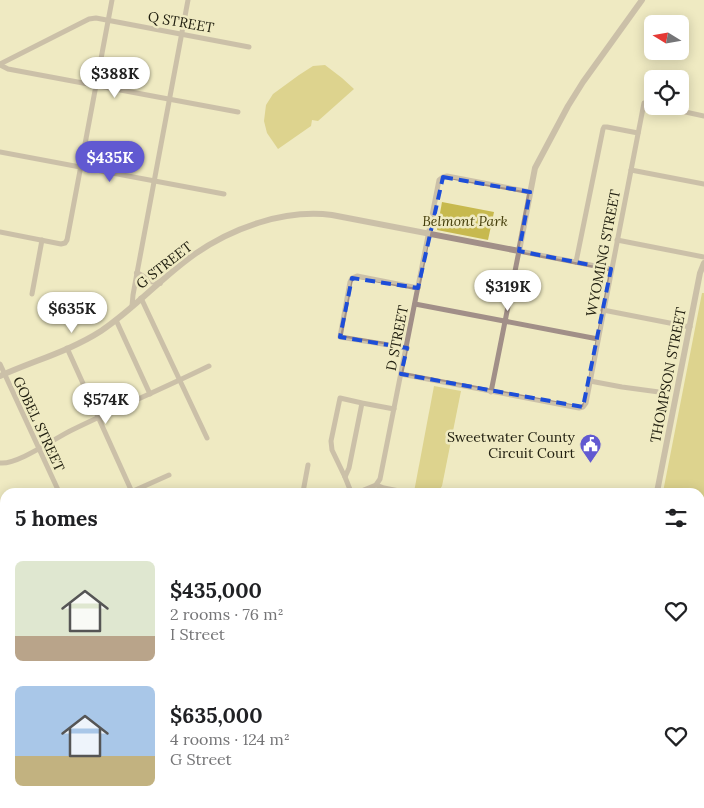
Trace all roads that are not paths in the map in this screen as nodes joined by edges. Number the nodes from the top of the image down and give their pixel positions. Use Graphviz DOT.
graph roads {
  1 [pos="112,0"];
  2 [pos="188,0"];
  3 [pos="642,0"];
  4 [pos="108,20"];
  5 [pos="181,34"];
  6 [pos="249,47"];
  7 [pos="0,65"];
  8 [pos="96,85"];
  9 [pos="169,99"];
  10 [pos="644,103"];
  11 [pos="238,112"];
  12 [pos="689,113"];
  13 [pos="704,116"];
  14 [pos="638,133"];
  15 [pos="0,152"];
  16 [pos="81,168"];
  17 [pos="631,170"];
  18 [pos="154,182"];
  19 [pos="704,184"];
  20 [pos="530,192"];
  21 [pos="224,194"];
  22 [pos="0,232"];
  23 [pos="429,234"];
  24 [pos="42,240"];
  25 [pos="617,240"];
  26 [pos="519,251"];
  27 [pos="704,257"];
  28 [pos="576,262"];
  29 [pos="704,263"];
  30 [pos="611,269"];
  31 [pos="137,273"];
  32 [pos="160,282"];
  33 [pos="418,288"];
  34 [pos="32,294"];
  35 [pos="141,298"];
  36 [pos="415,304"];
  37 [pos="132,306"];
  38 [pos="603,310"];
  39 [pos="116,320"];
  40 [pos="505,321"];
  41 [pos="690,327"];
  42 [pos="598,339"];
  43 [pos="66,348"];
  44 [pos="407,348"];
  45 [pos="0,364"];
  46 [pos="208,366"];
  47 [pos="401,374"];
  48 [pos="2,375"];
  49 [pos="179,380"];
  50 [pos="590,381"];
  51 [pos="491,392"];
  52 [pos="659,392"];
  53 [pos="150,394"];
  54 [pos="362,403"];
  55 [pos="394,409"];
  56 [pos="98,418"];
  57 [pos="207,438"];
  58 [pos="38,449"];
  59 [pos="0,463"];
  60 [pos="308,465"];
  61 [pos="169,475"];
  62 [pos="345,477"];
  63 [pos="376,484"];
  64 [pos="56,488"];
  65 [pos="129,488"];
  66 [pos="140,488"];
  67 [pos="304,488"];
  68 [pos="349,488"];
  69 [pos="368,488"];
  70 [pos="384,488"];
  71 [pos="658,488"];
  1 -- 4 [label="street"];
  2 -- 5 [label="street"];
  3 -- 20 [label="street"];
  4 -- 5 [label="street, Q STREET"];
  4 -- 7 [label="street, Q STREET"];
  4 -- 8 [label="street"];
  5 -- 6 [label="street, Q STREET"];
  5 -- 9 [label="street"];
  7 -- 8 [label="street"];
  8 -- 9 [label="street"];
  8 -- 16 [label="street"];
  9 -- 11 [label="street"];
  9 -- 18 [label="street"];
  10 -- 14 [label="street, WYOMING STREET"];
  12 -- 13 [label="street"];
  14 -- 17 [label="street, WYOMING STREET"];
  14 -- 28 [label="street"];
  15 -- 16 [label="street"];
  16 -- 18 [label="street"];
  16 -- 24 [label="street"];
  17 -- 19 [label="street"];
  17 -- 25 [label="street, WYOMING STREET"];
  18 -- 21 [label="street"];
  18 -- 31 [label="street"];
  20 -- 23 [label="street, D STREET"];
  20 -- 26 [label="street"];
  22 -- 24 [label="street"];
  23 -- 26 [label="street, G STREET"];
  23 -- 32 [label="street, G STREET"];
  23 -- 33 [label="street, D STREET"];
  24 -- 34 [label="street"];
  25 -- 27 [label="street"];
  25 -- 30 [label="street, WYOMING STREET"];
  26 -- 28 [label="street"];
  26 -- 40 [label="street"];
  28 -- 30 [label="street"];
  29 -- 41 [label="street, THOMPSON STREET"];
  30 -- 38 [label="street, WYOMING STREET"];
  31 -- 32 [label="street"];
  31 -- 37 [label="street"];
  32 -- 35 [label="street, G STREET"];
  33 -- 36 [label="street, D STREET"];
  33 -- 44 [label="street"];
  35 -- 37 [label="street, G STREET"];
  35 -- 49 [label="street"];
  36 -- 40 [label="street"];
  36 -- 44 [label="street, D STREET"];
  37 -- 39 [label="street, G STREET"];
  38 -- 41 [label="street"];
  38 -- 42 [label="street, WYOMING STREET"];
  39 -- 43 [label="street, G STREET"];
  39 -- 53 [label="street"];
  40 -- 42 [label="street"];
  40 -- 51 [label="street"];
  41 -- 71 [label="street, THOMPSON STREET"];
  42 -- 50 [label="street, WYOMING STREET"];
  43 -- 48 [label="street, G STREET"];
  43 -- 56 [label="street"];
  44 -- 47 [label="street, D STREET"];
  45 -- 48 [label="street, GOBEL STREET"];
  46 -- 49 [label="street"];
  47 -- 51 [label="street"];
  47 -- 55 [label="street, D STREET"];
  48 -- 58 [label="street, GOBEL STREET"];
  49 -- 53 [label="street"];
  49 -- 57 [label="street"];
  50 -- 51 [label="street, WYOMING STREET"];
  50 -- 52 [label="street"];
  53 -- 56 [label="street"];
  54 -- 55 [label="street"];
  54 -- 62 [label="street"];
  54 -- 62 [label="street"];
  55 -- 63 [label="street, D STREET"];
  56 -- 58 [label="street"];
  56 -- 65 [label="street"];
  58 -- 59 [label="street"];
  58 -- 64 [label="street, GOBEL STREET"];
  60 -- 67 [label="street"];
  61 -- 66 [label="street"];
  62 -- 68 [label="street"];
  63 -- 69 [label="street"];
  63 -- 70 [label="street"];
}
